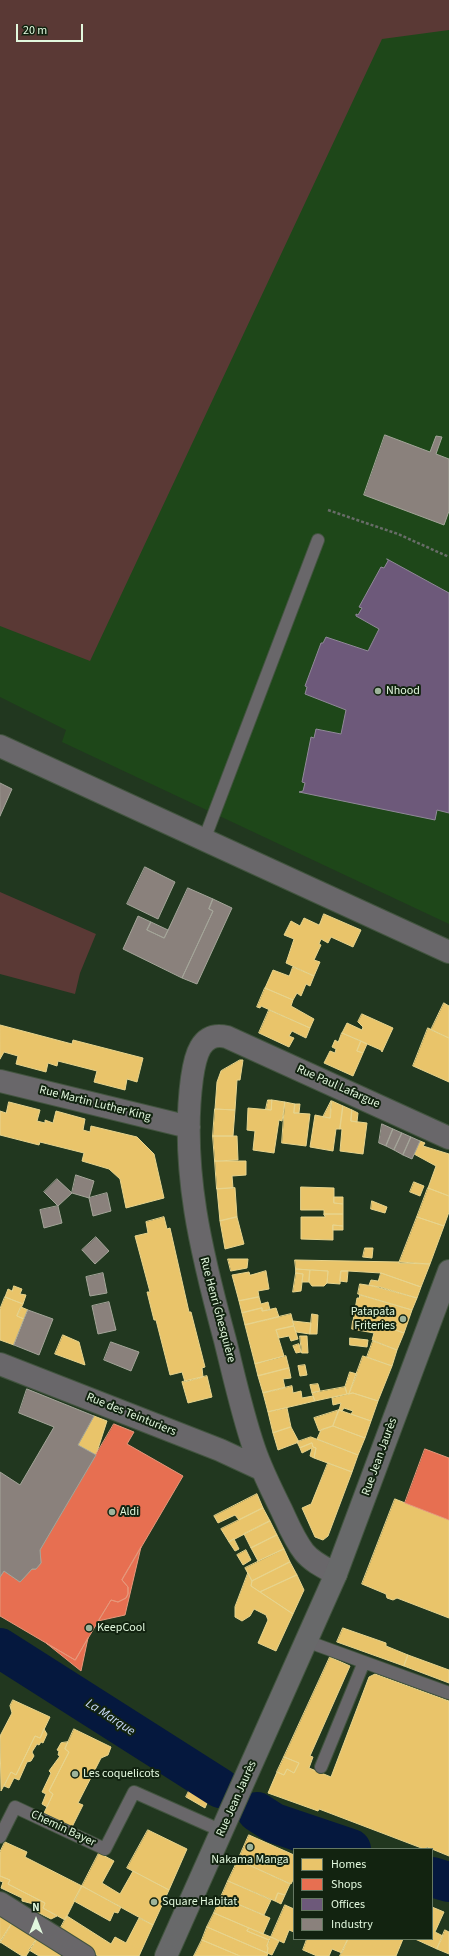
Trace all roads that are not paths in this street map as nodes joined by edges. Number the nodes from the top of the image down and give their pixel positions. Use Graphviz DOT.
graph roads {
  1 [pos="318,540"];
  2 [pos="0,746"];
  3 [pos="204,840"];
  4 [pos="449,952"];
  5 [pos="227,1037"];
  6 [pos="0,1081"];
  7 [pos="189,1127"];
  8 [pos="449,1138"];
  9 [pos="449,1271"];
  10 [pos="0,1364"];
  11 [pos="261,1469"];
  12 [pos="336,1574"];
  13 [pos="306,1641"];
  14 [pos="364,1662"];
  15 [pos="449,1693"];
  16 [pos="321,1767"];
  17 [pos="225,1824"];
  18 [pos="0,1836"];
  19 [pos="0,1903"];
  20 [pos="84,1956"];
  21 [pos="166,1956"];
  1 -- 3 [label="lane"];
  2 -- 3 [label="street"];
  3 -- 4 [label="street"];
  5 -- 7 [label="street, Rue Henri Ghesquière"];
  5 -- 8 [label="street, Rue Paul Lafargue"];
  6 -- 7 [label="street, Rue Martin Luther King"];
  7 -- 11 [label="street, Rue Henri Ghesquière"];
  9 -- 12 [label="main road, Rue Jean Jaurès"];
  10 -- 11 [label="street, Rue des Teinturiers"];
  11 -- 12 [label="street, Rue Henri Ghesquière"];
  12 -- 13 [label="main road, Rue Jean Jaurès"];
  13 -- 14 [label="lane"];
  13 -- 17 [label="main road, Rue Jean Jaurès"];
  14 -- 15 [label="lane"];
  14 -- 16 [label="lane"];
  17 -- 18 [label="lane, Chemin Bayer"];
  17 -- 21 [label="main road, Rue Jean Jaurès"];
  19 -- 20 [label="street"];
}
